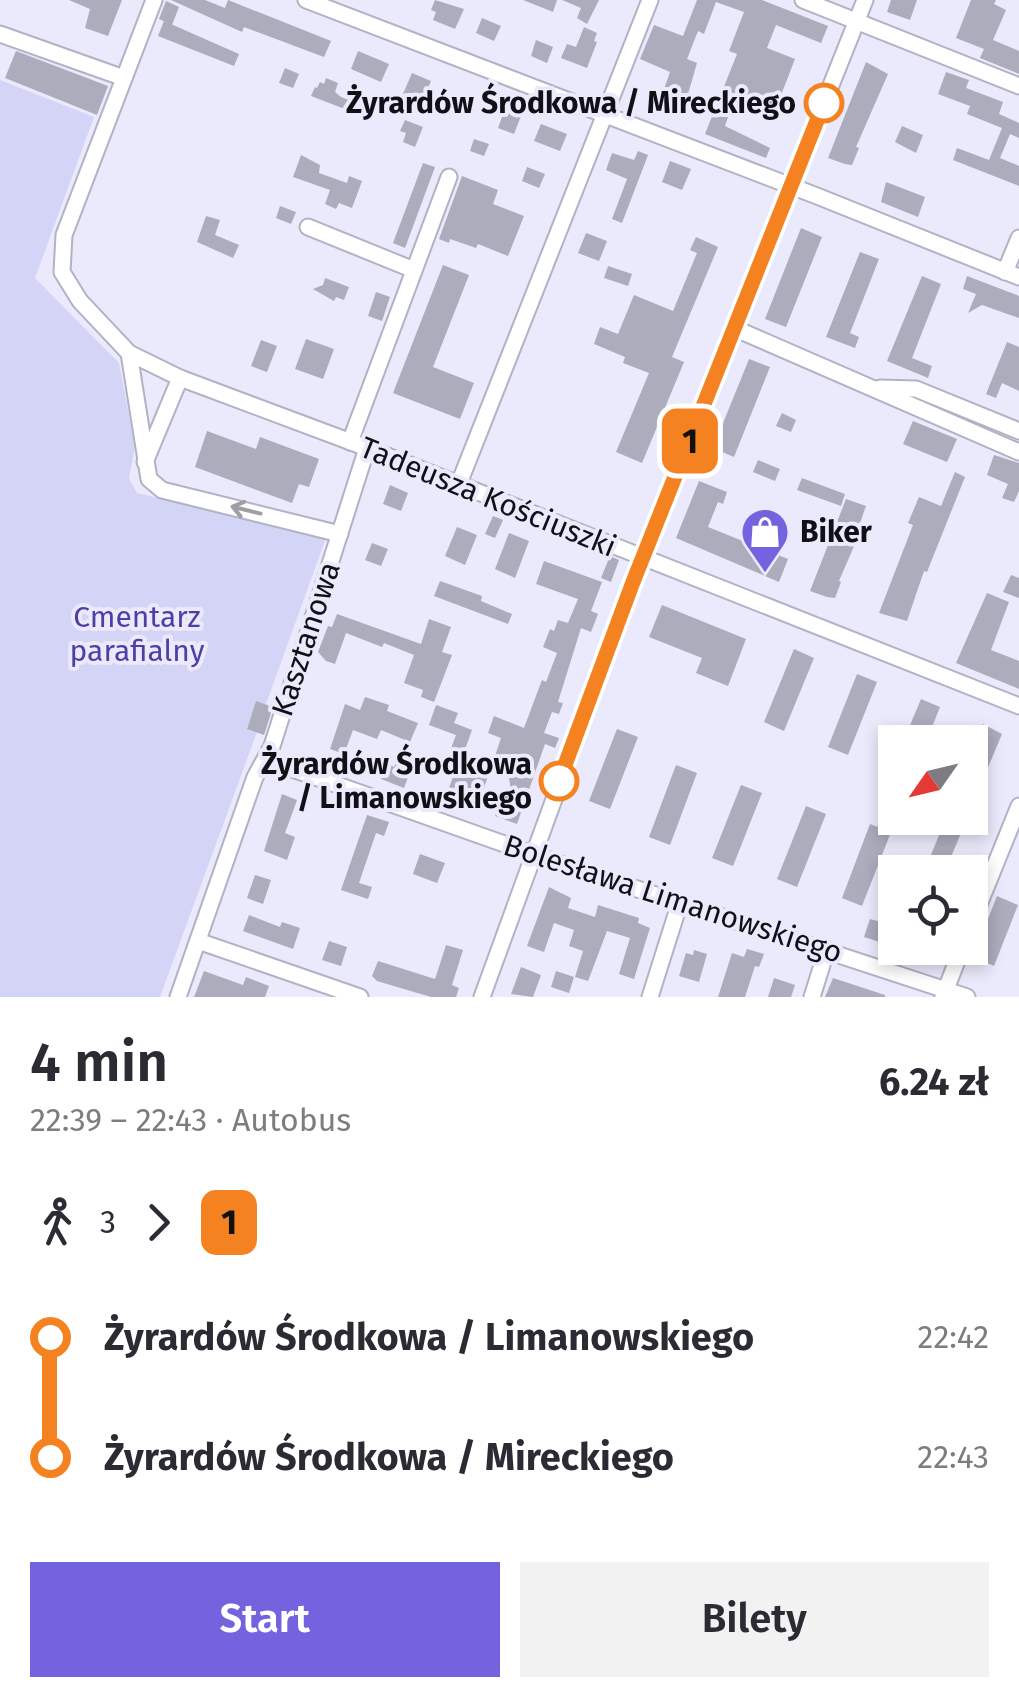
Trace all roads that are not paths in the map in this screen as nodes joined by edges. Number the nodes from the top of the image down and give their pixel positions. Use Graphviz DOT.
graph roads {
  1 [pos="154,0"];
  2 [pos="306,0"];
  3 [pos="650,0"];
  4 [pos="803,0"];
  5 [pos="865,0"];
  6 [pos="856,22"];
  7 [pos="0,34"];
  8 [pos="124,78"];
  9 [pos="1019,86"];
  10 [pos="603,116"];
  11 [pos="449,176"];
  12 [pos="790,186"];
  13 [pos="308,228"];
  14 [pos="1019,238"];
  15 [pos="414,270"];
  16 [pos="1012,274"];
  17 [pos="736,328"];
  18 [pos="129,353"];
  19 [pos="180,378"];
  20 [pos="866,387"];
  21 [pos="1019,431"];
  22 [pos="350,442"];
  23 [pos="367,448"];
  24 [pos="1019,452"];
  25 [pos="145,462"];
  26 [pos="458,486"];
  27 [pos="340,534"];
  28 [pos="642,558"];
  29 [pos="1019,706"];
  30 [pos="267,760"];
  31 [pos="1019,806"];
  32 [pos="533,854"];
  33 [pos="988,883"];
  34 [pos="680,902"];
  35 [pos="198,941"];
  36 [pos="828,949"];
  37 [pos="955,965"];
  38 [pos="944,994"];
  39 [pos="178,997"];
  40 [pos="360,997"];
  41 [pos="482,997"];
  42 [pos="650,997"];
  43 [pos="812,997"];
  44 [pos="966,997"];
  1 -- 8 [label="street"];
  2 -- 10 [label="street"];
  3 -- 10 [label="street"];
  4 -- 6 [label="street"];
  5 -- 6 [label="street"];
  6 -- 9 [label="street"];
  6 -- 12 [label="street"];
  7 -- 8 [label="street"];
  8 -- 18 [label="street"];
  10 -- 12 [label="street"];
  10 -- 26 [label="street"];
  11 -- 15 [label="street"];
  12 -- 16 [label="street"];
  12 -- 17 [label="street"];
  13 -- 15 [label="street"];
  14 -- 16 [label="street"];
  15 -- 22 [label="street"];
  17 -- 20 [label="street"];
  17 -- 28 [label="street"];
  18 -- 19 [label="street, Tadeusza Kościuszki"];
  18 -- 25 [label="street"];
  19 -- 22 [label="street, Tadeusza Kościuszki"];
  19 -- 25 [label="street"];
  20 -- 21 [label="street"];
  20 -- 24 [label="street"];
  22 -- 23 [label="street, Tadeusza Kościuszki"];
  23 -- 26 [label="street, Tadeusza Kościuszki"];
  23 -- 27 [label="street, Kasztanowa"];
  27 -- 25 [label="street, one-way"];
  26 -- 28 [label="street, Tadeusza Kościuszki"];
  27 -- 30 [label="street, Kasztanowa"];
  28 -- 29 [label="street, Tadeusza Kościuszki"];
  28 -- 32 [label="street"];
  30 -- 32 [label="street, Bolesława Limanowskiego"];
  30 -- 35 [label="street, Kasztanowa"];
  31 -- 33 [label="street"];
  32 -- 34 [label="street, Bolesława Limanowskiego"];
  32 -- 41 [label="street"];
  34 -- 36 [label="street, Bolesława Limanowskiego"];
  34 -- 42 [label="street"];
  35 -- 39 [label="street, Kasztanowa"];
  35 -- 40 [label="street"];
  36 -- 38 [label="street, Bolesława Limanowskiego"];
  36 -- 43 [label="street"];
  37 -- 38 [label="street"];
  38 -- 44 [label="street, Bolesława Limanowskiego"];
}
